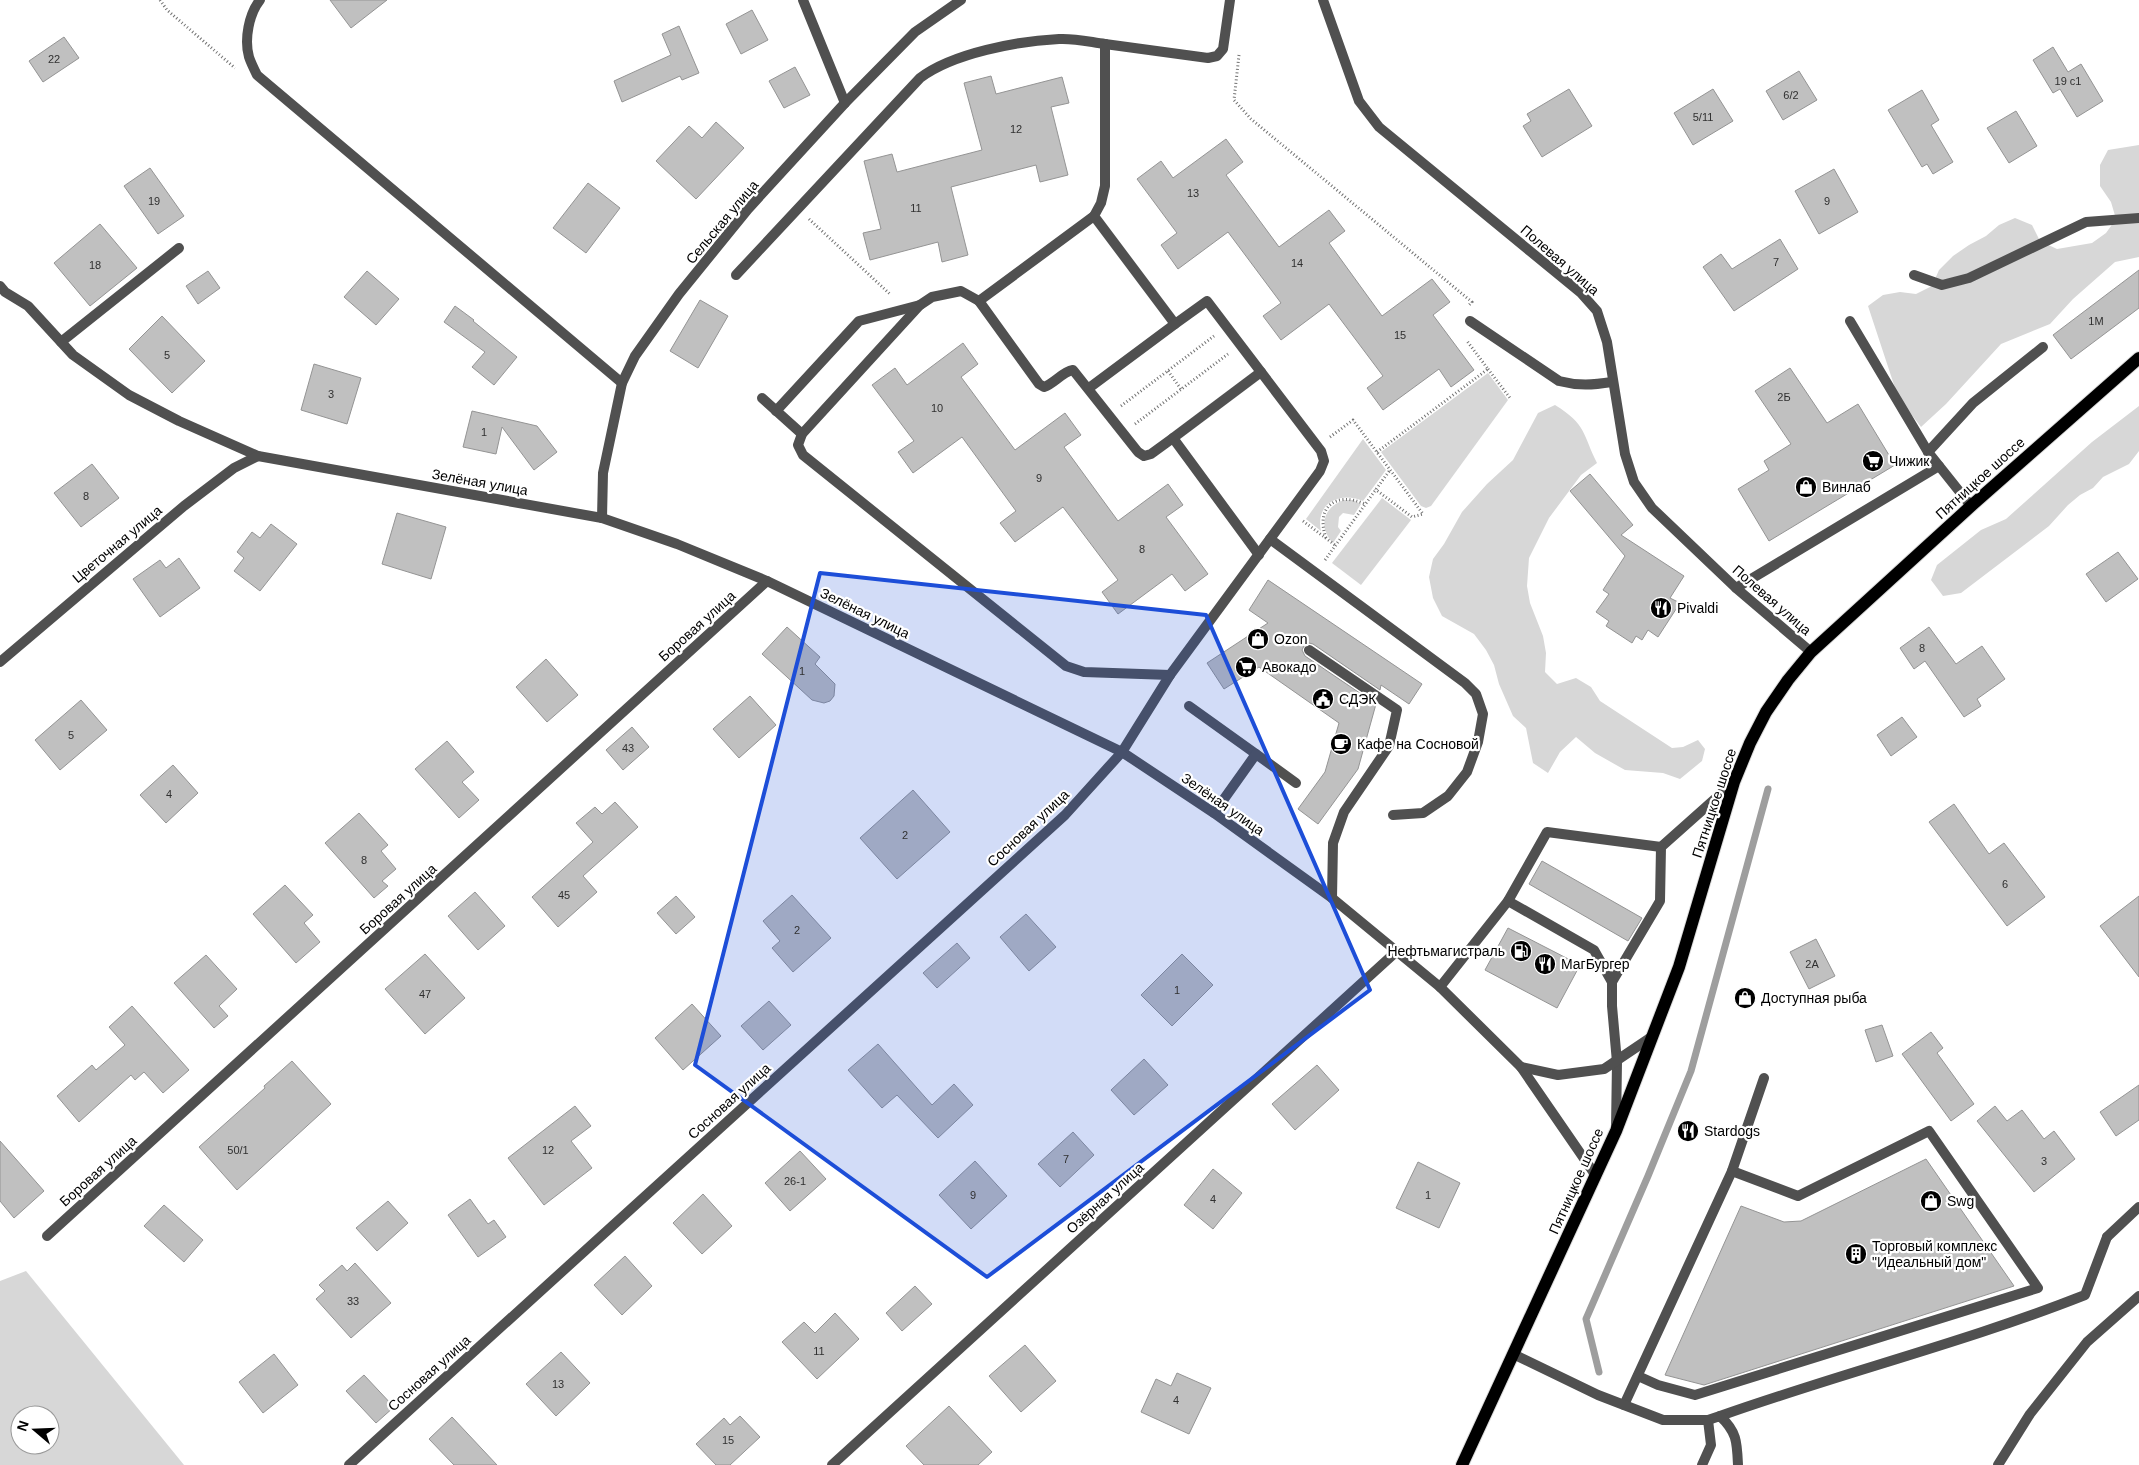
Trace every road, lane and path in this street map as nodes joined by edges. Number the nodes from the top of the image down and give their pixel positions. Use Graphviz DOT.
graph roads {
  1 [pos="160,0"];
  2 [pos="260,0"];
  3 [pos="803,0"];
  4 [pos="961,0"];
  5 [pos="1230,0"];
  6 [pos="1322,0"];
  7 [pos="1105,44"];
  8 [pos="1223,49"];
  9 [pos="257,75"];
  10 [pos="845,103"];
  11 [pos="798,208"];
  12 [pos="1094,216"];
  13 [pos="2139,218"];
  14 [pos="179,248"];
  15 [pos="1914,274"];
  16 [pos="736,275"];
  17 [pos="2,291"];
  18 [pos="979,301"];
  19 [pos="920,305"];
  20 [pos="905,308"];
  21 [pos="1466,308"];
  22 [pos="1470,321"];
  23 [pos="1850,321"];
  24 [pos="1176,324"];
  25 [pos="1227,326"];
  26 [pos="1465,338"];
  27 [pos="61,342"];
  28 [pos="1240,344"];
  29 [pos="2043,347"];
  30 [pos="2139,358"];
  31 [pos="1488,369"];
  32 [pos="1168,371"];
  33 [pos="1261,372"];
  34 [pos="1612,382"];
  35 [pos="622,383"];
  36 [pos="1089,388"];
  37 [pos="1181,389"];
  38 [pos="762,398"];
  39 [pos="1510,398"];
  40 [pos="776,411"];
  41 [pos="1109,415"];
  42 [pos="1123,433"];
  43 [pos="802,434"];
  44 [pos="1173,438"];
  45 [pos="1317,446"];
  46 [pos="1377,452"];
  47 [pos="1928,452"];
  48 [pos="258,456"];
  49 [pos="1939,466"];
  50 [pos="1390,470"];
  51 [pos="1375,489"];
  52 [pos="1365,504"];
  53 [pos="1971,506"];
  54 [pos="1291,511"];
  55 [pos="602,518"];
  56 [pos="1326,538"];
  57 [pos="1270,539"];
  58 [pos="1335,545"];
  59 [pos="1259,555"];
  60 [pos="1316,573"];
  61 [pos="767,582"];
  62 [pos="1736,588"];
  63 [pos="1309,650"];
  64 [pos="1811,652"];
  65 [pos="0,662"];
  66 [pos="1170,675"];
  67 [pos="1189,706"];
  68 [pos="1122,752"];
  69 [pos="1256,754"];
  70 [pos="1734,782"];
  71 [pos="1296,783"];
  72 [pos="1214,813"];
  73 [pos="1393,815"];
  74 [pos="1661,847"];
  75 [pos="1332,898"];
  76 [pos="1508,901"];
  77 [pos="1397,951"];
  78 [pos="1612,982"];
  79 [pos="1440,987"];
  80 [pos="1654,1035"];
  81 [pos="1617,1062"];
  82 [pos="1521,1067"];
  83 [pos="1764,1078"];
  84 [pos="1616,1131"];
  85 [pos="1732,1171"];
  86 [pos="1596,1176"];
  87 [pos="2139,1207"];
  88 [pos="47,1236"];
  89 [pos="2139,1296"];
  90 [pos="1513,1354"];
  91 [pos="1638,1376"];
  92 [pos="1624,1406"];
  93 [pos="1720,1416"];
  94 [pos="1708,1420"];
  95 [pos="349,1465"];
  96 [pos="832,1465"];
  97 [pos="1462,1465"];
  98 [pos="1702,1465"];
  99 [pos="1738,1465"];
  100 [pos="1998,1465"];
  1 -- 9 [label="path"];
  2 -- 9 [label="street"];
  3 -- 10 [label="street"];
  4 -- 10 [label="street, Сельская улица"];
  5 -- 8 [label="street"];
  6 -- 34 [label="street, Полевая улица"];
  7 -- 8 [label="street"];
  7 -- 11 [label="street"];
  7 -- 12 [label="street"];
  8 -- 21 [label="path"];
  9 -- 35 [label="street"];
  10 -- 35 [label="street, Сельская улица"];
  11 -- 16 [label="street"];
  11 -- 20 [label="path"];
  12 -- 18 [label="street"];
  12 -- 24 [label="street"];
  13 -- 15 [label="street"];
  14 -- 27 [label="street"];
  17 -- 27 [label="street, Зелёная улица"];
  18 -- 19 [label="street"];
  18 -- 36 [label="street"];
  19 -- 20 [label="street"];
  19 -- 43 [label="street"];
  20 -- 40 [label="street"];
  22 -- 34 [label="street"];
  23 -- 47 [label="street"];
  24 -- 25 [label="street"];
  24 -- 36 [label="street"];
  25 -- 28 [label="street"];
  25 -- 32 [label="path"];
  26 -- 31 [label="path"];
  27 -- 48 [label="street, Зелёная улица"];
  28 -- 33 [label="street"];
  28 -- 37 [label="path"];
  29 -- 47 [label="street"];
  30 -- 53 [label="main road, Пятницкое шоссе"];
  31 -- 39 [label="path"];
  31 -- 46 [label="path"];
  32 -- 37 [label="path"];
  32 -- 41 [label="path"];
  33 -- 44 [label="street"];
  33 -- 45 [label="street"];
  34 -- 62 [label="street, Полевая улица"];
  35 -- 55 [label="street, Сельская улица"];
  36 -- 41 [label="street"];
  37 -- 42 [label="path"];
  38 -- 40 [label="street"];
  40 -- 43 [label="street"];
  41 -- 42 [label="street"];
  42 -- 44 [label="street"];
  43 -- 66 [label="street"];
  44 -- 59 [label="street"];
  45 -- 46 [label="path"];
  45 -- 54 [label="street, Сосновая улица"];
  46 -- 50 [label="path"];
  47 -- 49 [label="street"];
  48 -- 55 [label="street, Зелёная улица"];
  48 -- 65 [label="street, Цветочная улица"];
  49 -- 53 [label="street"];
  49 -- 62 [label="street"];
  50 -- 51 [label="path"];
  50 -- 51 [label="path"];
  51 -- 52 [label="path"];
  52 -- 56 [label="path"];
  52 -- 58 [label="path"];
  53 -- 64 [label="main road, Пятницкое шоссе"];
  54 -- 56 [label="path"];
  54 -- 57 [label="street, Сосновая улица"];
  55 -- 61 [label="street, Зелёная улица"];
  56 -- 58 [label="path"];
  57 -- 59 [label="street, Сосновая улица"];
  57 -- 60 [label="street"];
  58 -- 60 [label="path"];
  59 -- 66 [label="street, Сосновая улица"];
  60 -- 73 [label="street"];
  61 -- 68 [label="street, Зелёная улица"];
  61 -- 88 [label="street, Боровая улица"];
  62 -- 64 [label="street, Полевая улица"];
  63 -- 75 [label="street"];
  64 -- 70 [label="main road, Пятницкое шоссе"];
  66 -- 68 [label="street, Сосновая улица"];
  67 -- 69 [label="street"];
  68 -- 72 [label="street, Зелёная улица"];
  68 -- 95 [label="street, Сосновая улица"];
  69 -- 71 [label="street"];
  69 -- 72 [label="street"];
  70 -- 74 [label="street"];
  70 -- 80 [label="main road, Пятницкое шоссе"];
  72 -- 75 [label="street, Зелёная улица"];
  74 -- 76 [label="street"];
  74 -- 78 [label="street"];
  75 -- 77 [label="street, Зелёная улица"];
  76 -- 78 [label="street"];
  76 -- 79 [label="street"];
  77 -- 79 [label="street, Зелёная улица"];
  77 -- 96 [label="street, Озёрная улица"];
  78 -- 81 [label="street"];
  79 -- 82 [label="street, Зелёная улица"];
  80 -- 81 [label="street"];
  80 -- 84 [label="main road, Пятницкое шоссе"];
  81 -- 82 [label="street"];
  81 -- 84 [label="street"];
  82 -- 86 [label="street, Зелёная улица"];
  83 -- 85 [label="street"];
  84 -- 86 [label="main road, Пятницкое шоссе"];
  85 -- 91 [label="street"];
  85 -- 91 [label="street"];
  86 -- 90 [label="main road, Пятницкое шоссе"];
  87 -- 93 [label="street"];
  89 -- 100 [label="street"];
  90 -- 92 [label="street"];
  90 -- 97 [label="main road, Пятницкое шоссе"];
  91 -- 92 [label="street"];
  92 -- 94 [label="street"];
  93 -- 94 [label="street"];
  93 -- 99 [label="street"];
  94 -- 98 [label="street"];
}
